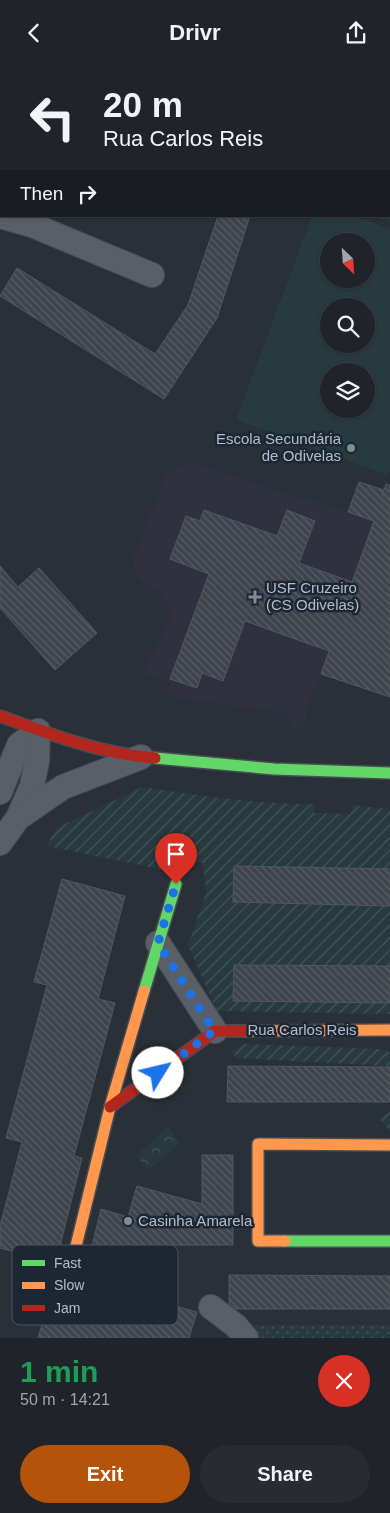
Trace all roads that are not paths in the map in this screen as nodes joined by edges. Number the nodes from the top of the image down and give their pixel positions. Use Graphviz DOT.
graph roads {
  1 [pos="4,217"];
  2 [pos="152,275"];
  3 [pos="0,716"];
  4 [pos="38,731"];
  5 [pos="141,757"];
  6 [pos="390,773"];
  7 [pos="0,792"];
  8 [pos="18,818"];
  9 [pos="0,843"];
  10 [pos="176,884"];
  11 [pos="158,943"];
  12 [pos="390,1030"];
  13 [pos="214,1031"];
  14 [pos="110,1107"];
  15 [pos="390,1145"];
  16 [pos="390,1241"];
  17 [pos="76,1245"];
  18 [pos="211,1307"];
  19 [pos="246,1338"];
  1 -- 2 [label="street"];
  3 -- 4 [label="street"];
  4 -- 5 [label="street"];
  4 -- 7 [label="street"];
  4 -- 8 [label="street"];
  5 -- 6 [label="street"];
  5 -- 8 [label="street"];
  8 -- 9 [label="street"];
  10 -- 11 [label="street"];
  11 -- 13 [label="street"];
  11 -- 14 [label="street"];
  12 -- 13 [label="street, Rua Carlos Reis"];
  13 -- 14 [label="street"];
  14 -- 17 [label="street"];
  15 -- 16 [label="street"];
  18 -- 19 [label="street"];
}
